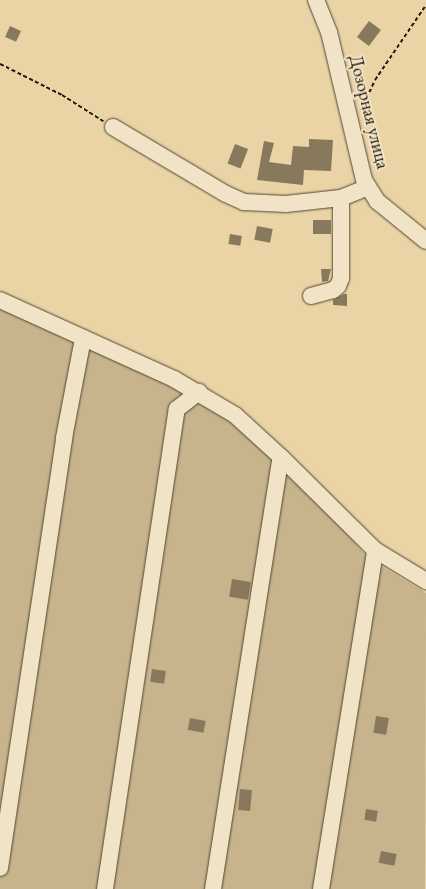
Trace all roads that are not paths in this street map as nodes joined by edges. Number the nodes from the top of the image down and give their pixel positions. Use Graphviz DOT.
graph roads {
  1 [pos="316,0"];
  2 [pos="113,127"];
  3 [pos="368,187"];
  4 [pos="341,198"];
  5 [pos="426,240"];
  6 [pos="311,296"];
  7 [pos="0,300"];
  8 [pos="82,338"];
  9 [pos="199,392"];
  10 [pos="281,456"];
  11 [pos="375,550"];
  12 [pos="426,581"];
  13 [pos="0,868"];
  14 [pos="105,889"];
  15 [pos="213,889"];
  16 [pos="321,889"];
  1 -- 3 [label="street, Дозорная улица"];
  2 -- 4 [label="street"];
  3 -- 4 [label="street"];
  3 -- 5 [label="street, Дозорная улица"];
  4 -- 6 [label="street"];
  7 -- 8 [label="street"];
  8 -- 9 [label="street"];
  8 -- 13 [label="street"];
  9 -- 10 [label="street"];
  9 -- 14 [label="street"];
  10 -- 11 [label="street"];
  10 -- 15 [label="street"];
  11 -- 12 [label="street"];
  11 -- 16 [label="street"];
}
